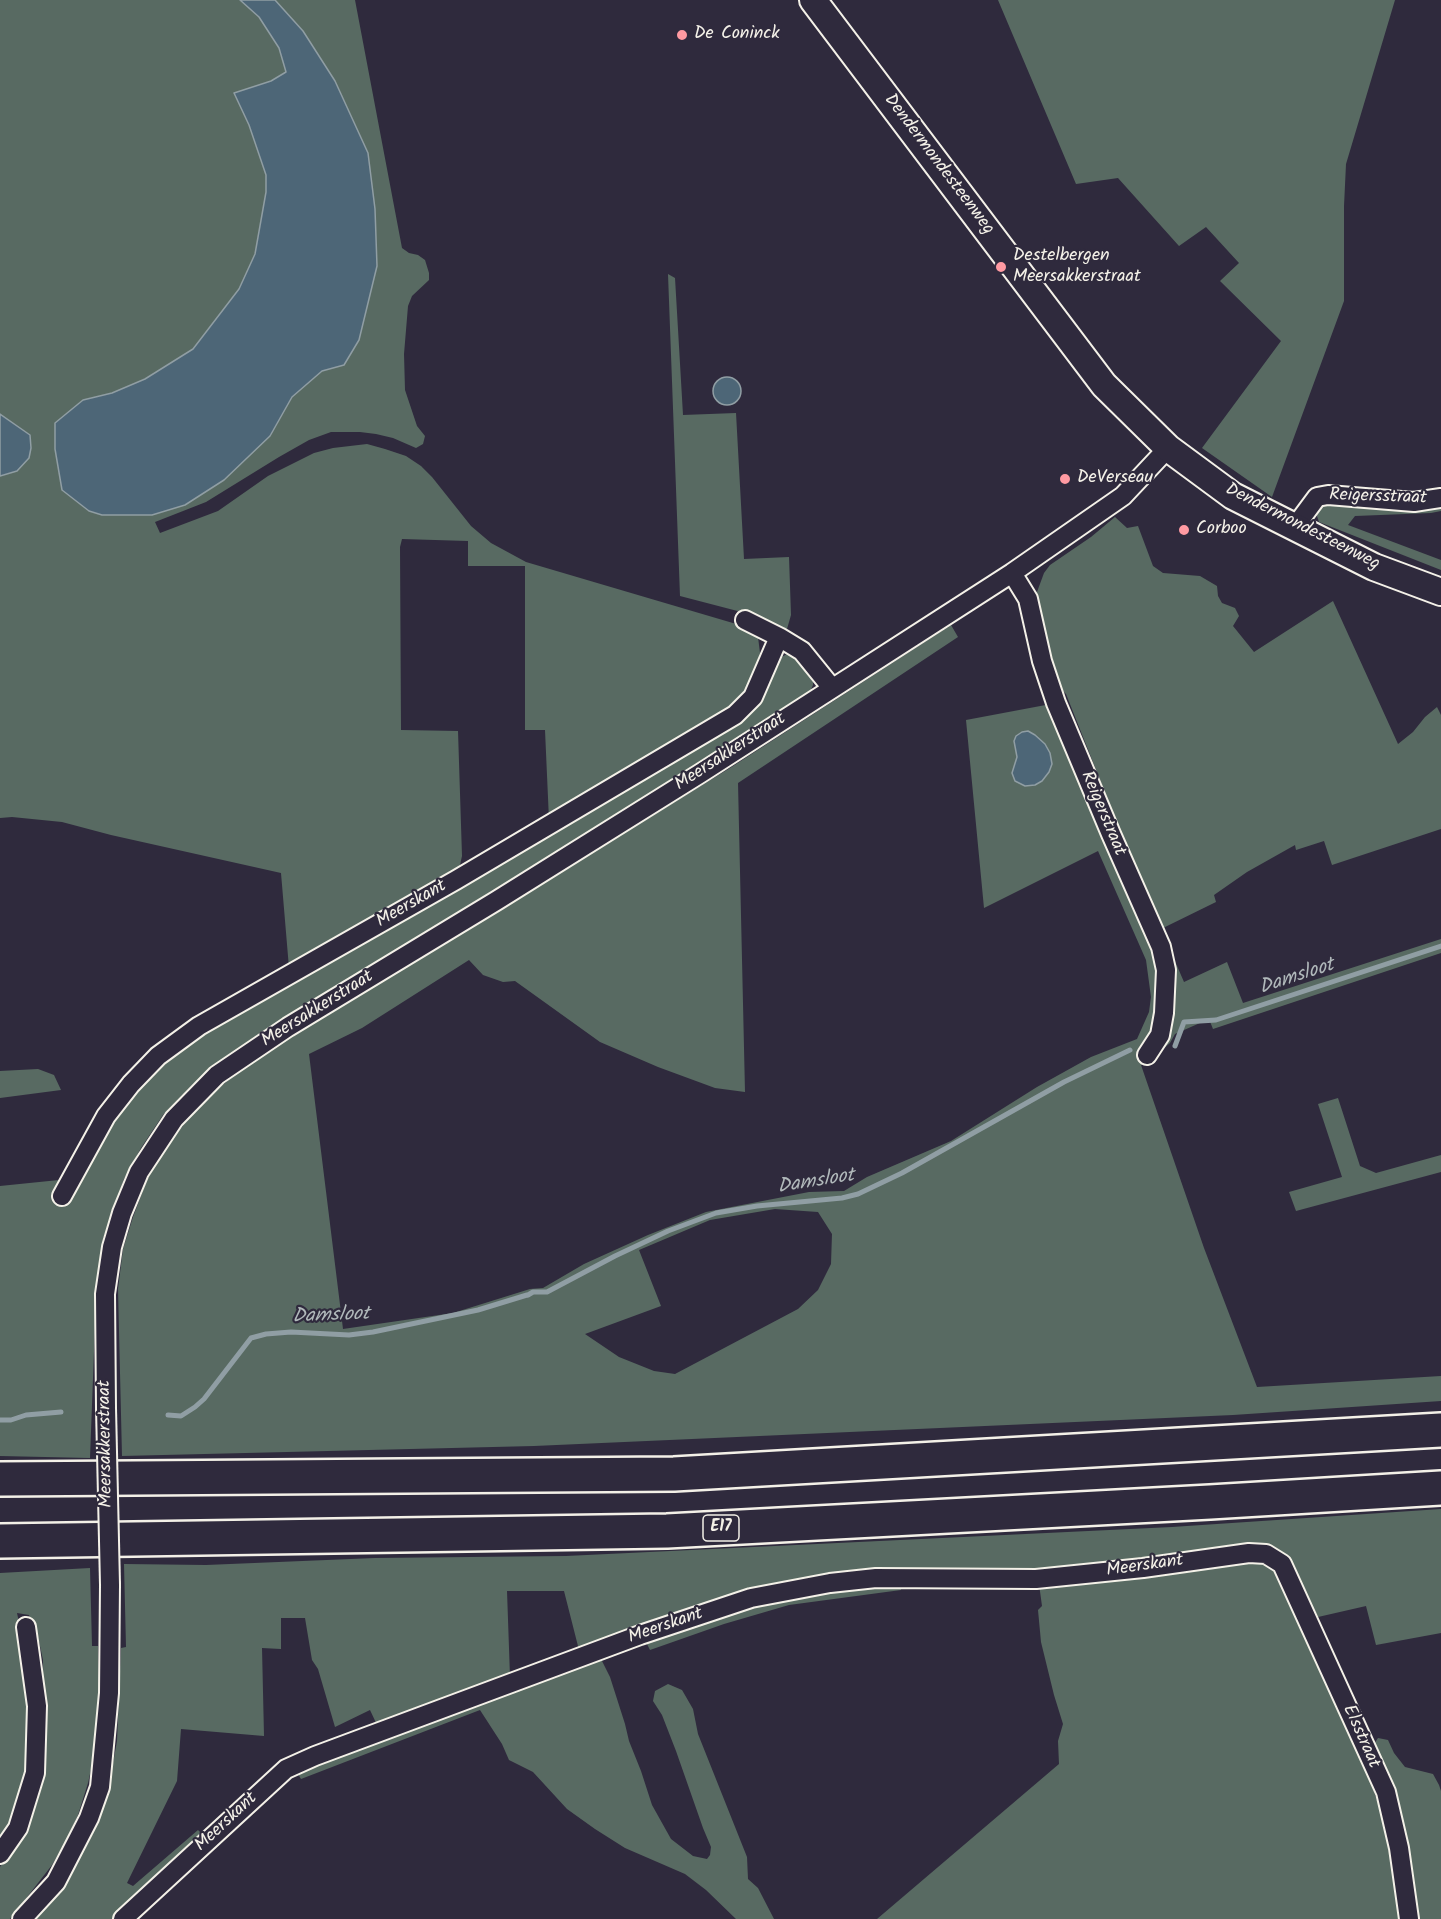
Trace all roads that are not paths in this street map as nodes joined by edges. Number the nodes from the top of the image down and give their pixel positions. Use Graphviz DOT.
graph roads {
  1 [pos="813,0"];
  2 [pos="1168,448"];
  3 [pos="1441,498"];
  4 [pos="1294,528"];
  5 [pos="1012,573"];
  6 [pos="1441,592"];
  7 [pos="745,620"];
  8 [pos="780,637"];
  9 [pos="832,688"];
  10 [pos="1147,1054"];
  11 [pos="62,1196"];
  12 [pos="1441,1430"];
  13 [pos="0,1479"];
  14 [pos="1441,1488"];
  15 [pos="0,1542"];
  16 [pos="1282,1564"];
  17 [pos="26,1628"];
  18 [pos="0,1854"];
  19 [pos="22,1919"];
  20 [pos="123,1919"];
  21 [pos="1409,1919"];
  1 -- 2 [label="main road, Dendermondesteenweg"];
  2 -- 4 [label="main road, Dendermondesteenweg"];
  2 -- 5 [label="street, Meersakkerstraat"];
  3 -- 4 [label="street, Reigersstraat"];
  4 -- 6 [label="main road, Dendermondesteenweg"];
  5 -- 9 [label="street, Meersakkerstraat"];
  5 -- 10 [label="street, Reigerstraat"];
  7 -- 8 [label="street"];
  8 -- 9 [label="street"];
  8 -- 11 [label="street, Meerskant"];
  9 -- 19 [label="street, Meersakkerstraat, bridge"];
  12 -- 13 [label="highway"];
  14 -- 15 [label="highway, E17"];
  16 -- 20 [label="street, Meerskant"];
  16 -- 21 [label="street, Elsstraat"];
  17 -- 18 [label="street"];
}
